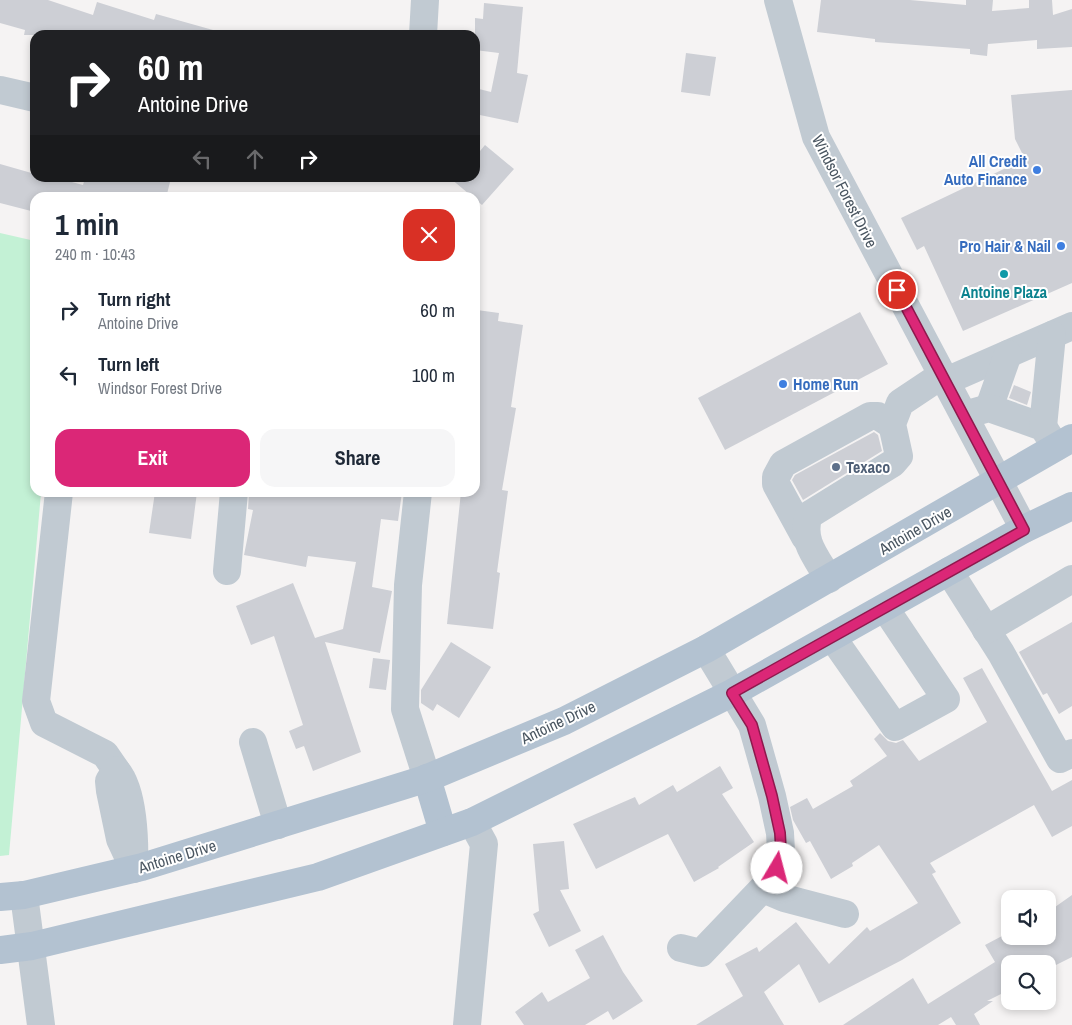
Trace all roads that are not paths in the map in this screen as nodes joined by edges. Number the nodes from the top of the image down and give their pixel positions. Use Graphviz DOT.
graph roads {
  1 [pos="426,0"];
  2 [pos="778,0"];
  3 [pos="423,30"];
  4 [pos="0,90"];
  5 [pos="30,97"];
  6 [pos="1062,330"];
  7 [pos="1008,354"];
  8 [pos="944,378"];
  9 [pos="976,412"];
  10 [pos="892,425"];
  11 [pos="1057,437"];
  12 [pos="999,482"];
  13 [pos="58,497"];
  14 [pos="234,497"];
  15 [pos="417,497"];
  16 [pos="1072,506"];
  17 [pos="1024,530"];
  18 [pos="805,537"];
  19 [pos="227,571"];
  20 [pos="949,571"];
  21 [pos="829,579"];
  22 [pos="1072,579"];
  23 [pos="885,608"];
  24 [pos="986,630"];
  25 [pos="832,638"];
  26 [pos="706,649"];
  27 [pos="732,693"];
  28 [pos="253,742"];
  29 [pos="1072,753"];
  30 [pos="427,778"];
  31 [pos="472,822"];
  32 [pos="278,825"];
  33 [pos="443,832"];
  34 [pos="134,869"];
  35 [pos="763,889"];
  36 [pos="12,896"];
  37 [pos="845,914"];
  38 [pos="32,946"];
  39 [pos="681,948"];
  40 [pos="0,950"];
  41 [pos="41,1025"];
  42 [pos="467,1025"];
  1 -- 3 [label="street"];
  2 -- 8 [label="street, Windsor Forest Drive"];
  4 -- 5 [label="street"];
  6 -- 7 [label="street"];
  6 -- 11 [label="street"];
  7 -- 8 [label="street"];
  7 -- 9 [label="street"];
  8 -- 9 [label="street, Windsor Forest Drive"];
  8 -- 10 [label="street"];
  9 -- 11 [label="street"];
  9 -- 12 [label="street, Windsor Forest Drive"];
  10 -- 18 [label="street"];
  10 -- 18 [label="street"];
  11 -- 12 [label="main road, Antoine Drive"];
  12 -- 17 [label="street, Windsor Forest Drive"];
  12 -- 21 [label="main road, Antoine Drive"];
  13 -- 34 [label="street"];
  14 -- 19 [label="street"];
  15 -- 30 [label="street"];
  16 -- 17 [label="main road"];
  17 -- 20 [label="main road"];
  18 -- 21 [label="street"];
  20 -- 23 [label="main road"];
  20 -- 24 [label="street"];
  21 -- 26 [label="main road, Antoine Drive"];
  22 -- 24 [label="street"];
  23 -- 25 [label="main road"];
  23 -- 25 [label="street"];
  24 -- 29 [label="street"];
  25 -- 27 [label="main road"];
  26 -- 27 [label="street"];
  26 -- 30 [label="main road, Antoine Drive"];
  27 -- 31 [label="main road"];
  27 -- 35 [label="street"];
  28 -- 32 [label="street"];
  30 -- 32 [label="main road, Antoine Drive"];
  30 -- 33 [label="main road"];
  31 -- 33 [label="main road"];
  31 -- 42 [label="street"];
  32 -- 34 [label="main road, Antoine Drive"];
  33 -- 38 [label="main road"];
  34 -- 36 [label="main road, Antoine Drive"];
  35 -- 37 [label="street"];
  35 -- 39 [label="street"];
  36 -- 38 [label="street"];
  38 -- 40 [label="main road"];
  38 -- 41 [label="street"];
}
